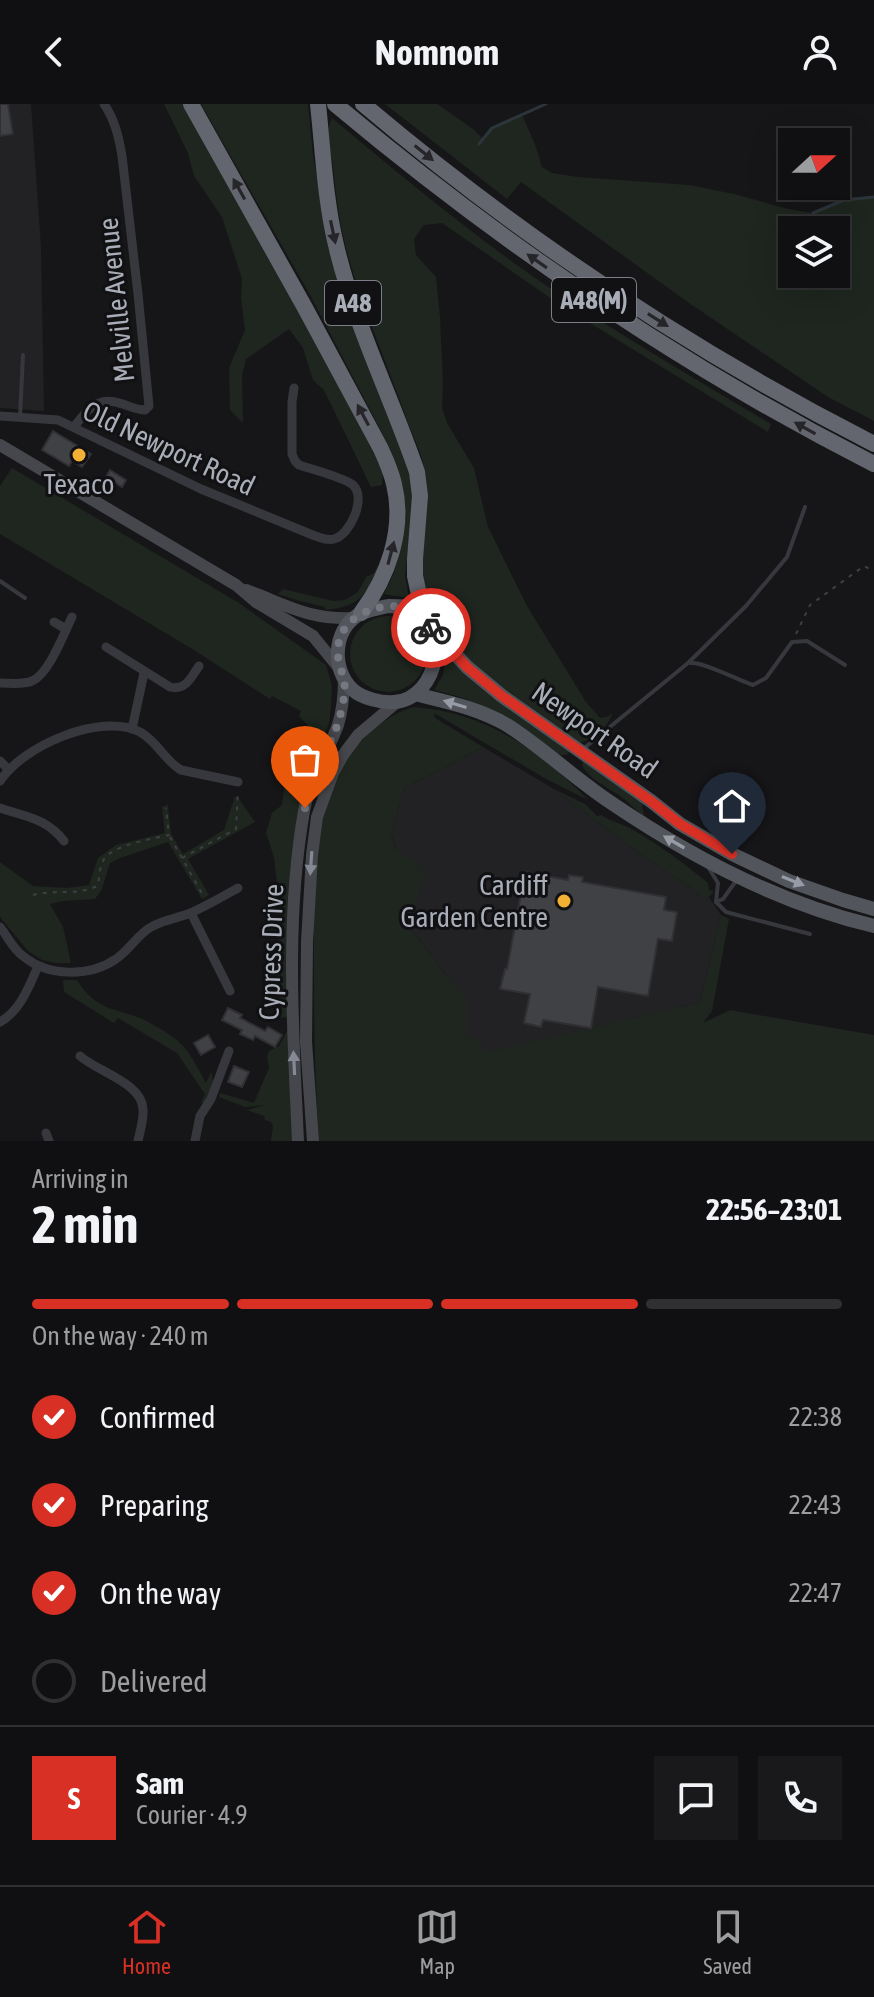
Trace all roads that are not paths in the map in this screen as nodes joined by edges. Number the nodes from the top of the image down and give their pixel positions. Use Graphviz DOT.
graph roads {
  1 [pos="104,104"];
  2 [pos="191,104"];
  3 [pos="318,104"];
  4 [pos="335,104"];
  5 [pos="363,104"];
  6 [pos="23,355"];
  7 [pos="294,388"];
  8 [pos="0,416"];
  9 [pos="20,417"];
  10 [pos="74,427"];
  11 [pos="874,444"];
  12 [pos="0,445"];
  13 [pos="874,464"];
  14 [pos="805,507"];
  15 [pos="0,581"];
  16 [pos="236,585"];
  17 [pos="25,598"];
  18 [pos="357,615"];
  19 [pos="72,617"];
  20 [pos="54,622"];
  21 [pos="428,624"];
  22 [pos="66,629"];
  23 [pos="106,647"];
  24 [pos="688,663"];
  25 [pos="845,665"];
  26 [pos="199,666"];
  27 [pos="45,669"];
  28 [pos="342,672"];
  29 [pos="144,673"];
  30 [pos="54,676"];
  31 [pos="0,683"];
  32 [pos="415,694"];
  33 [pos="397,702"];
  34 [pos="132,729"];
  35 [pos="581,752"];
  36 [pos="0,761"];
  37 [pos="9,770"];
  38 [pos="566,770"];
  39 [pos="0,781"];
  40 [pos="238,782"];
  41 [pos="0,808"];
  42 [pos="64,841"];
  43 [pos="732,854"];
  44 [pos="698,856"];
  45 [pos="739,876"];
  46 [pos="238,888"];
  47 [pos="716,902"];
  48 [pos="874,909"];
  49 [pos="191,913"];
  50 [pos="874,926"];
  51 [pos="0,927"];
  52 [pos="810,934"];
  53 [pos="38,966"];
  54 [pos="230,991"];
  55 [pos="0,1022"];
  56 [pos="229,1051"];
  57 [pos="80,1056"];
  58 [pos="138,1141"];
  59 [pos="195,1141"];
  60 [pos="298,1141"];
  61 [pos="313,1141"];
  1 -- 10 [label="street, Melville Avenue"];
  18 -- 2 [label="highway, A48, one-way"];
  3 -- 21 [label="highway, A48, one-way"];
  13 -- 4 [label="highway, A48(M), one-way"];
  5 -- 11 [label="highway, A48(M), one-way"];
  6 -- 9 [label="lane"];
  7 -- 10 [label="street, Old Newport Road"];
  8 -- 9 [label="street, Old Newport Road"];
  9 -- 10 [label="street, Old Newport Road"];
  12 -- 16 [label="street"];
  14 -- 24 [label="lane"];
  15 -- 17 [label="lane"];
  16 -- 18 [label="street"];
  16 -- 28 [label="street"];
  18 -- 21 [label="main road"];
  18 -- 28 [label="main road"];
  19 -- 22 [label="street"];
  20 -- 22 [label="street"];
  21 -- 32 [label="main road"];
  21 -- 35 [label="main road, Newport Road"];
  22 -- 27 [label="street"];
  23 -- 29 [label="street"];
  24 -- 25 [label="lane"];
  24 -- 35 [label="lane"];
  26 -- 29 [label="street"];
  27 -- 30 [label="street"];
  27 -- 31 [label="street"];
  28 -- 33 [label="main road"];
  60 -- 28 [label="street, Cypress Drive, one-way"];
  29 -- 34 [label="street"];
  32 -- 33 [label="main road"];
  38 -- 32 [label="main road, Newport Road, one-way"];
  33 -- 61 [label="street, Cypress Drive, one-way"];
  34 -- 37 [label="street"];
  34 -- 40 [label="street"];
  35 -- 38 [label="lane"];
  35 -- 43 [label="main road, Newport Road"];
  36 -- 37 [label="street"];
  37 -- 39 [label="street"];
  44 -- 38 [label="main road, Newport Road, one-way"];
  41 -- 42 [label="street"];
  43 -- 45 [label="lane"];
  43 -- 48 [label="main road, Newport Road, one-way"];
  44 -- 45 [label="main road, Newport Road"];
  44 -- 47 [label="lane"];
  45 -- 47 [label="lane"];
  45 -- 50 [label="main road, Newport Road"];
  46 -- 49 [label="street"];
  47 -- 52 [label="lane"];
  49 -- 53 [label="street"];
  49 -- 54 [label="street"];
  51 -- 53 [label="street"];
  53 -- 55 [label="street"];
  56 -- 59 [label="street"];
  57 -- 58 [label="street"];
}
